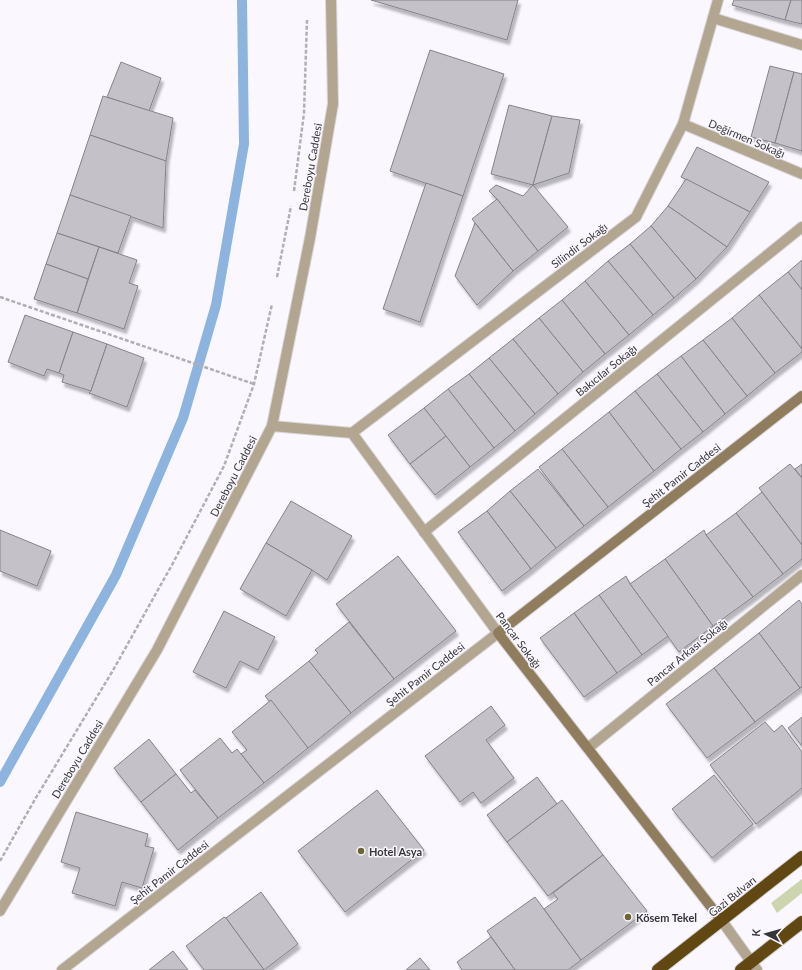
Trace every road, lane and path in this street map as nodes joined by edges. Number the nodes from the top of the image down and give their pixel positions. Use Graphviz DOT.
graph roads {
  1 [pos="331,0"];
  2 [pos="718,0"];
  3 [pos="307,15"];
  4 [pos="713,18"];
  5 [pos="802,45"];
  6 [pos="683,124"];
  7 [pos="802,174"];
  8 [pos="293,195"];
  9 [pos="292,202"];
  10 [pos="802,228"];
  11 [pos="277,280"];
  12 [pos="0,296"];
  13 [pos="272,303"];
  14 [pos="254,384"];
  15 [pos="802,396"];
  16 [pos="272,426"];
  17 [pos="352,433"];
  18 [pos="424,532"];
  19 [pos="802,575"];
  20 [pos="498,633"];
  21 [pos="588,748"];
  22 [pos="802,857"];
  23 [pos="0,861"];
  24 [pos="0,911"];
  25 [pos="722,920"];
  26 [pos="802,922"];
  27 [pos="754,966"];
  28 [pos="62,970"];
  29 [pos="658,970"];
  30 [pos="741,970"];
  1 -- 16 [label="street, Dereboyu Caddesi"];
  2 -- 4 [label="street, Silindir Sokağı"];
  3 -- 8 [label="path"];
  4 -- 5 [label="street"];
  4 -- 6 [label="street, Silindir Sokağı"];
  6 -- 7 [label="street, Değirmen Sokağı"];
  6 -- 17 [label="street, Silindir Sokağı"];
  9 -- 11 [label="path"];
  10 -- 18 [label="street, Bakıcılar Sokağı"];
  12 -- 14 [label="path"];
  13 -- 14 [label="path"];
  14 -- 23 [label="path"];
  15 -- 20 [label="street, Şehit Pamir Caddesi"];
  16 -- 17 [label="street"];
  16 -- 24 [label="street, Dereboyu Caddesi"];
  17 -- 18 [label="street, Pancar Sokağı"];
  18 -- 20 [label="street, Pancar Sokağı"];
  19 -- 21 [label="street, Pancar Arkası Sokağı"];
  20 -- 21 [label="street, Pancar Sokağı"];
  20 -- 28 [label="street, Şehit Pamir Caddesi"];
  21 -- 25 [label="street, Pancar Sokağı"];
  22 -- 25 [label="highway, Gazi Bulvarı"];
  25 -- 27 [label="street"];
  25 -- 29 [label="highway, Gazi Bulvarı"];
  26 -- 27 [label="highway"];
  27 -- 30 [label="highway"];
}
